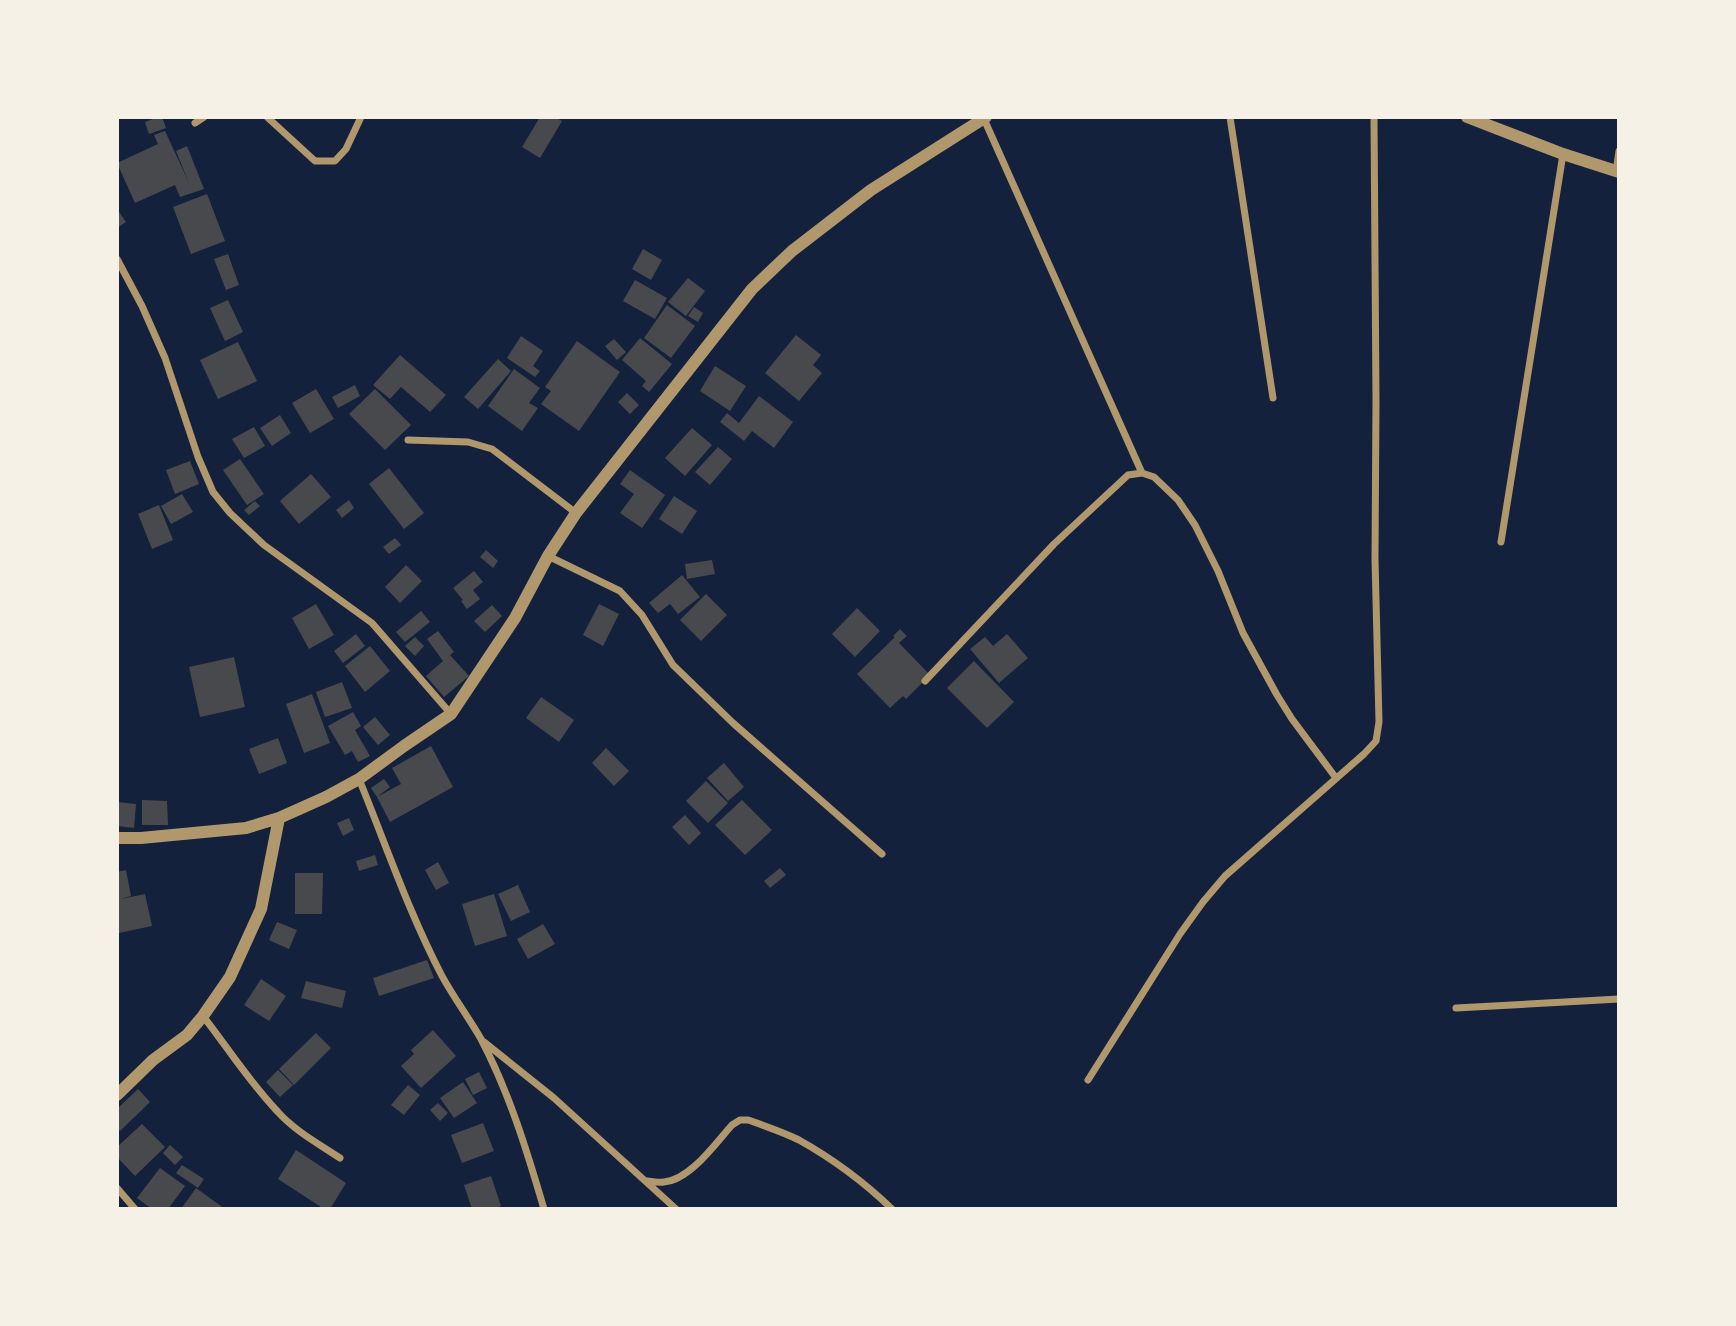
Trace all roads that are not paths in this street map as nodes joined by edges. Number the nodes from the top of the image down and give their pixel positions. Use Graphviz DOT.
graph roads {
  1 [pos="204,117"];
  2 [pos="267,117"];
  3 [pos="361,117"];
  4 [pos="1230,117"];
  5 [pos="1374,117"];
  6 [pos="1467,117"];
  7 [pos="985,118"];
  8 [pos="195,123"];
  9 [pos="1619,150"];
  10 [pos="1563,154"];
  11 [pos="1618,172"];
  12 [pos="117,260"];
  13 [pos="1273,398"];
  14 [pos="408,440"];
  15 [pos="1142,472"];
  16 [pos="576,513"];
  17 [pos="1501,542"];
  18 [pos="548,556"];
  19 [pos="926,681"];
  20 [pos="451,714"];
  21 [pos="1336,778"];
  22 [pos="359,779"];
  23 [pos="279,818"];
  24 [pos="117,838"];
  25 [pos="882,854"];
  26 [pos="1619,999"];
  27 [pos="1456,1008"];
  28 [pos="204,1016"];
  29 [pos="481,1039"];
  30 [pos="1088,1080"];
  31 [pos="117,1095"];
  32 [pos="340,1158"];
  33 [pos="647,1181"];
  34 [pos="117,1188"];
  35 [pos="135,1209"];
  36 [pos="544,1209"];
  37 [pos="676,1209"];
  38 [pos="892,1209"];
  1 -- 8 [label="street"];
  2 -- 3 [label="street"];
  4 -- 13 [label="street"];
  5 -- 21 [label="street"];
  6 -- 10 [label="street"];
  7 -- 15 [label="street"];
  7 -- 16 [label="street"];
  9 -- 11 [label="street"];
  10 -- 11 [label="street"];
  10 -- 17 [label="street"];
  12 -- 20 [label="street"];
  14 -- 16 [label="street"];
  15 -- 19 [label="street"];
  15 -- 21 [label="street"];
  16 -- 18 [label="street"];
  18 -- 20 [label="street"];
  18 -- 25 [label="street"];
  20 -- 22 [label="street"];
  21 -- 30 [label="street"];
  22 -- 23 [label="street"];
  22 -- 29 [label="street"];
  23 -- 24 [label="street"];
  23 -- 28 [label="street"];
  26 -- 27 [label="street"];
  28 -- 31 [label="street"];
  28 -- 32 [label="street"];
  29 -- 33 [label="street"];
  29 -- 36 [label="street"];
  33 -- 37 [label="street"];
  33 -- 38 [label="street"];
  34 -- 35 [label="street"];
}
